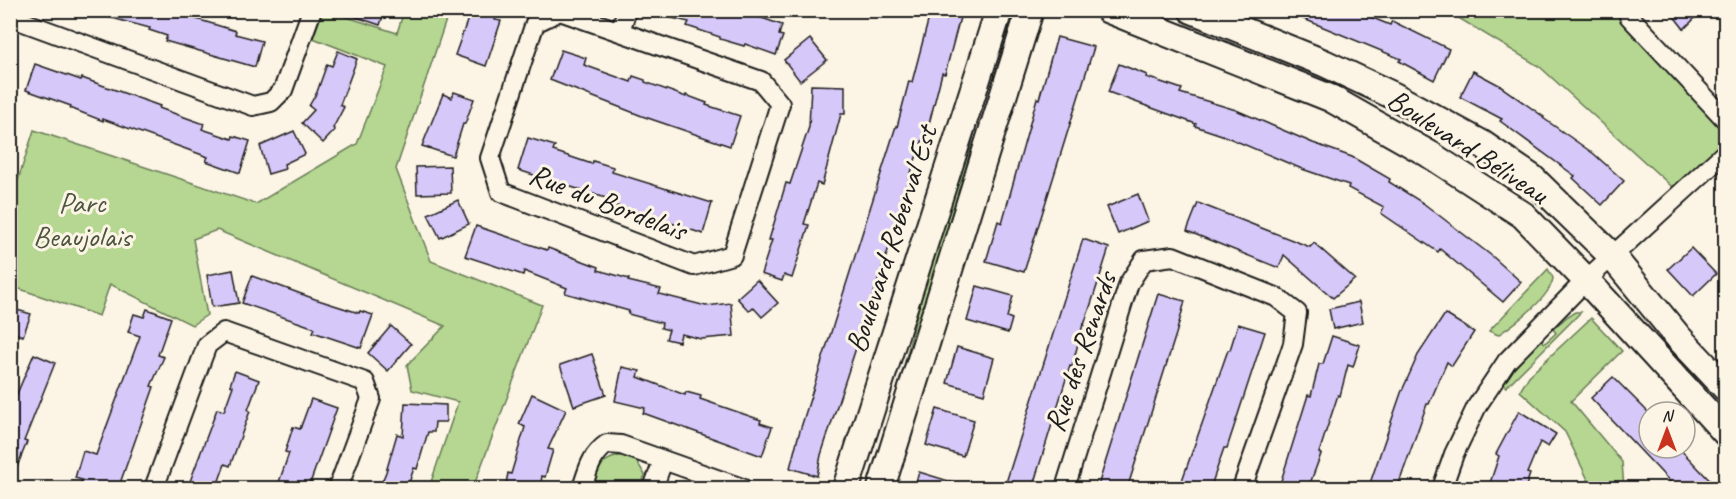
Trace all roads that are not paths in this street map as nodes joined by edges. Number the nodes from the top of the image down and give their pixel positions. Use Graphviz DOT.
graph roads {
  1 [pos="312,10"];
  2 [pos="627,10"];
  3 [pos="999,10"];
  4 [pos="1030,10"];
  5 [pos="1109,10"];
  6 [pos="1192,10"];
  7 [pos="1628,10"];
  8 [pos="10,17"];
  9 [pos="620,32"];
  10 [pos="1725,120"];
  11 [pos="1725,152"];
  12 [pos="1612,256"];
  13 [pos="1586,280"];
  14 [pos="1725,388"];
  15 [pos="1725,433"];
  16 [pos="663,461"];
  17 [pos="154,489"];
  18 [pos="339,489"];
  19 [pos="582,489"];
  20 [pos="653,489"];
  21 [pos="742,489"];
  22 [pos="846,489"];
  23 [pos="881,489"];
  24 [pos="1065,489"];
  25 [pos="1242,489"];
  26 [pos="1442,489"];
  1 -- 8 [label="street"];
  2 -- 9 [label="street"];
  3 -- 22 [label="street, Boulevard Roberval Est"];
  4 -- 23 [label="street"];
  5 -- 13 [label="street, Boulevard Béliveau"];
  6 -- 12 [label="street, Boulevard Béliveau"];
  7 -- 10 [label="street"];
  9 -- 9 [label="street, Rue du Bordelais"];
  11 -- 12 [label="street"];
  12 -- 13 [label="street"];
  12 -- 14 [label="street, Boulevard Béliveau"];
  13 -- 15 [label="street, Boulevard Béliveau"];
  13 -- 26 [label="street"];
  16 -- 19 [label="street"];
  16 -- 20 [label="street"];
  16 -- 21 [label="street"];
  17 -- 18 [label="street"];
  24 -- 25 [label="street, Rue des Renards"];
}
